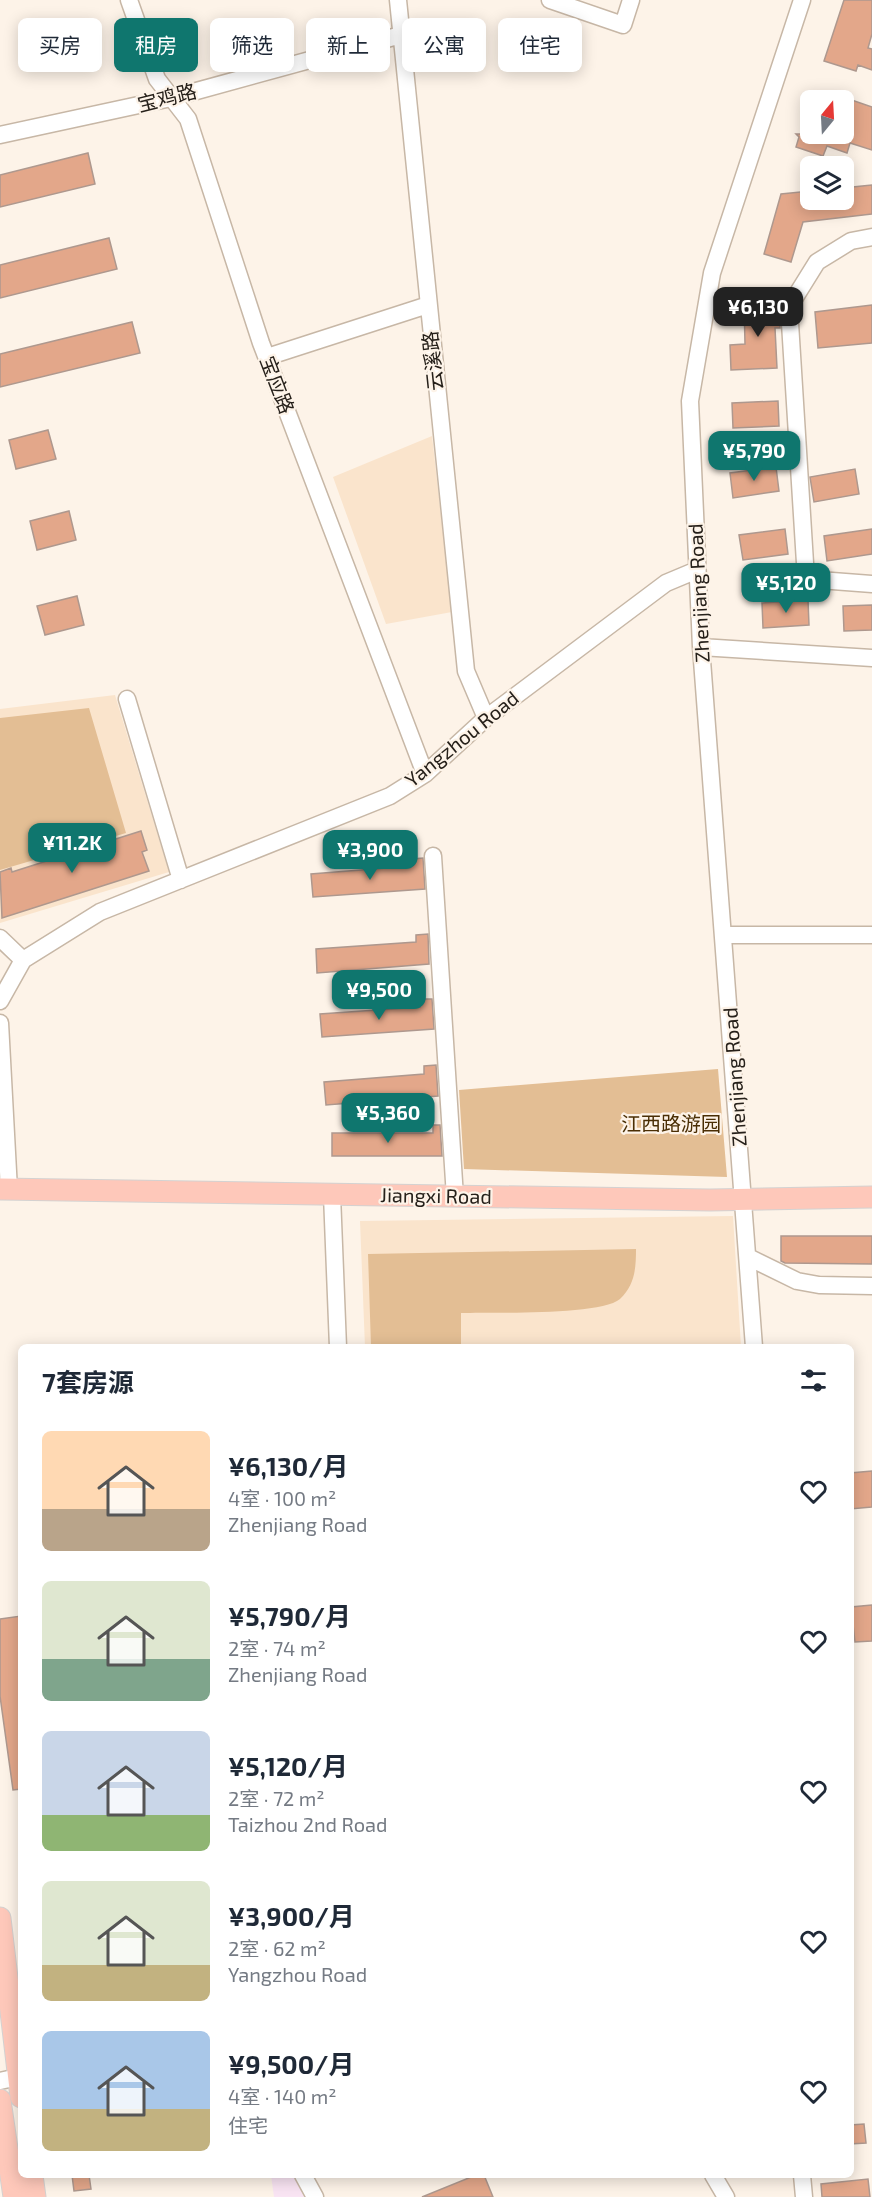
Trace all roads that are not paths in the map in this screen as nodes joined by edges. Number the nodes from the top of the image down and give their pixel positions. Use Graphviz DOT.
graph roads {
  1 [pos="129,0"];
  2 [pos="398,0"];
  3 [pos="550,0"];
  4 [pos="631,0"];
  5 [pos="802,0"];
  6 [pos="401,35"];
  7 [pos="171,98"];
  8 [pos="0,135"];
  9 [pos="872,237"];
  10 [pos="428,305"];
  11 [pos="267,357"];
  12 [pos="697,570"];
  13 [pos="872,584"];
  14 [pos="701,647"];
  15 [pos="872,658"];
  16 [pos="127,699"];
  17 [pos="486,718"];
  18 [pos="425,774"];
  19 [pos="433,856"];
  20 [pos="181,880"];
  21 [pos="724,935"];
  22 [pos="872,935"];
  23 [pos="0,938"];
  24 [pos="23,960"];
  25 [pos="0,1001"];
  26 [pos="0,1023"];
  27 [pos="4,1189"];
  28 [pos="332,1195"];
  29 [pos="454,1197"];
  30 [pos="872,1197"];
  31 [pos="745,1200"];
  32 [pos="748,1257"];
  33 [pos="872,1286"];
  34 [pos="338,1344"];
  35 [pos="754,1344"];
  36 [pos="0,1918"];
  37 [pos="10,2001"];
  38 [pos="13,2085"];
  39 [pos="0,2100"];
  40 [pos="32,2178"];
  41 [pos="305,2178"];
  42 [pos="715,2178"];
  43 [pos="802,2178"];
  44 [pos="14,2197"];
  45 [pos="35,2197"];
  46 [pos="315,2197"];
  47 [pos="726,2197"];
  48 [pos="804,2197"];
  1 -- 7 [label="street, 宝应路"];
  2 -- 6 [label="street, 云溪路"];
  3 -- 4 [label="street"];
  5 -- 12 [label="street, Zhenjiang Road"];
  6 -- 7 [label="street, 宝鸡路"];
  6 -- 10 [label="street, 云溪路"];
  7 -- 8 [label="street, 宝鸡路"];
  7 -- 11 [label="street, 宝应路"];
  9 -- 13 [label="street"];
  10 -- 11 [label="street"];
  10 -- 17 [label="street, 云溪路"];
  11 -- 18 [label="street, 宝应路"];
  12 -- 14 [label="street, Zhenjiang Road"];
  12 -- 17 [label="street, Yangzhou Road"];
  14 -- 15 [label="street"];
  14 -- 21 [label="street, Zhenjiang Road"];
  16 -- 20 [label="street"];
  17 -- 18 [label="street, Yangzhou Road"];
  18 -- 20 [label="street, Yangzhou Road"];
  19 -- 29 [label="street"];
  20 -- 24 [label="street, Yangzhou Road"];
  21 -- 22 [label="street"];
  21 -- 31 [label="street, Zhenjiang Road"];
  23 -- 24 [label="street"];
  24 -- 25 [label="street, Yangzhou Road"];
  26 -- 27 [label="street"];
  27 -- 28 [label="main road, Jiangxi Road"];
  28 -- 29 [label="main road, Jiangxi Road"];
  28 -- 34 [label="street"];
  29 -- 31 [label="main road, Jiangxi Road"];
  30 -- 31 [label="main road, Jiangxi Road"];
  31 -- 32 [label="street, Zhenjiang Road"];
  32 -- 33 [label="street"];
  32 -- 35 [label="street, Zhenjiang Road"];
  36 -- 37 [label="main road"];
  37 -- 38 [label="main road"];
  39 -- 44 [label="main road"];
  40 -- 45 [label="main road"];
  41 -- 46 [label="street"];
  42 -- 47 [label="street"];
  43 -- 48 [label="street"];
}
